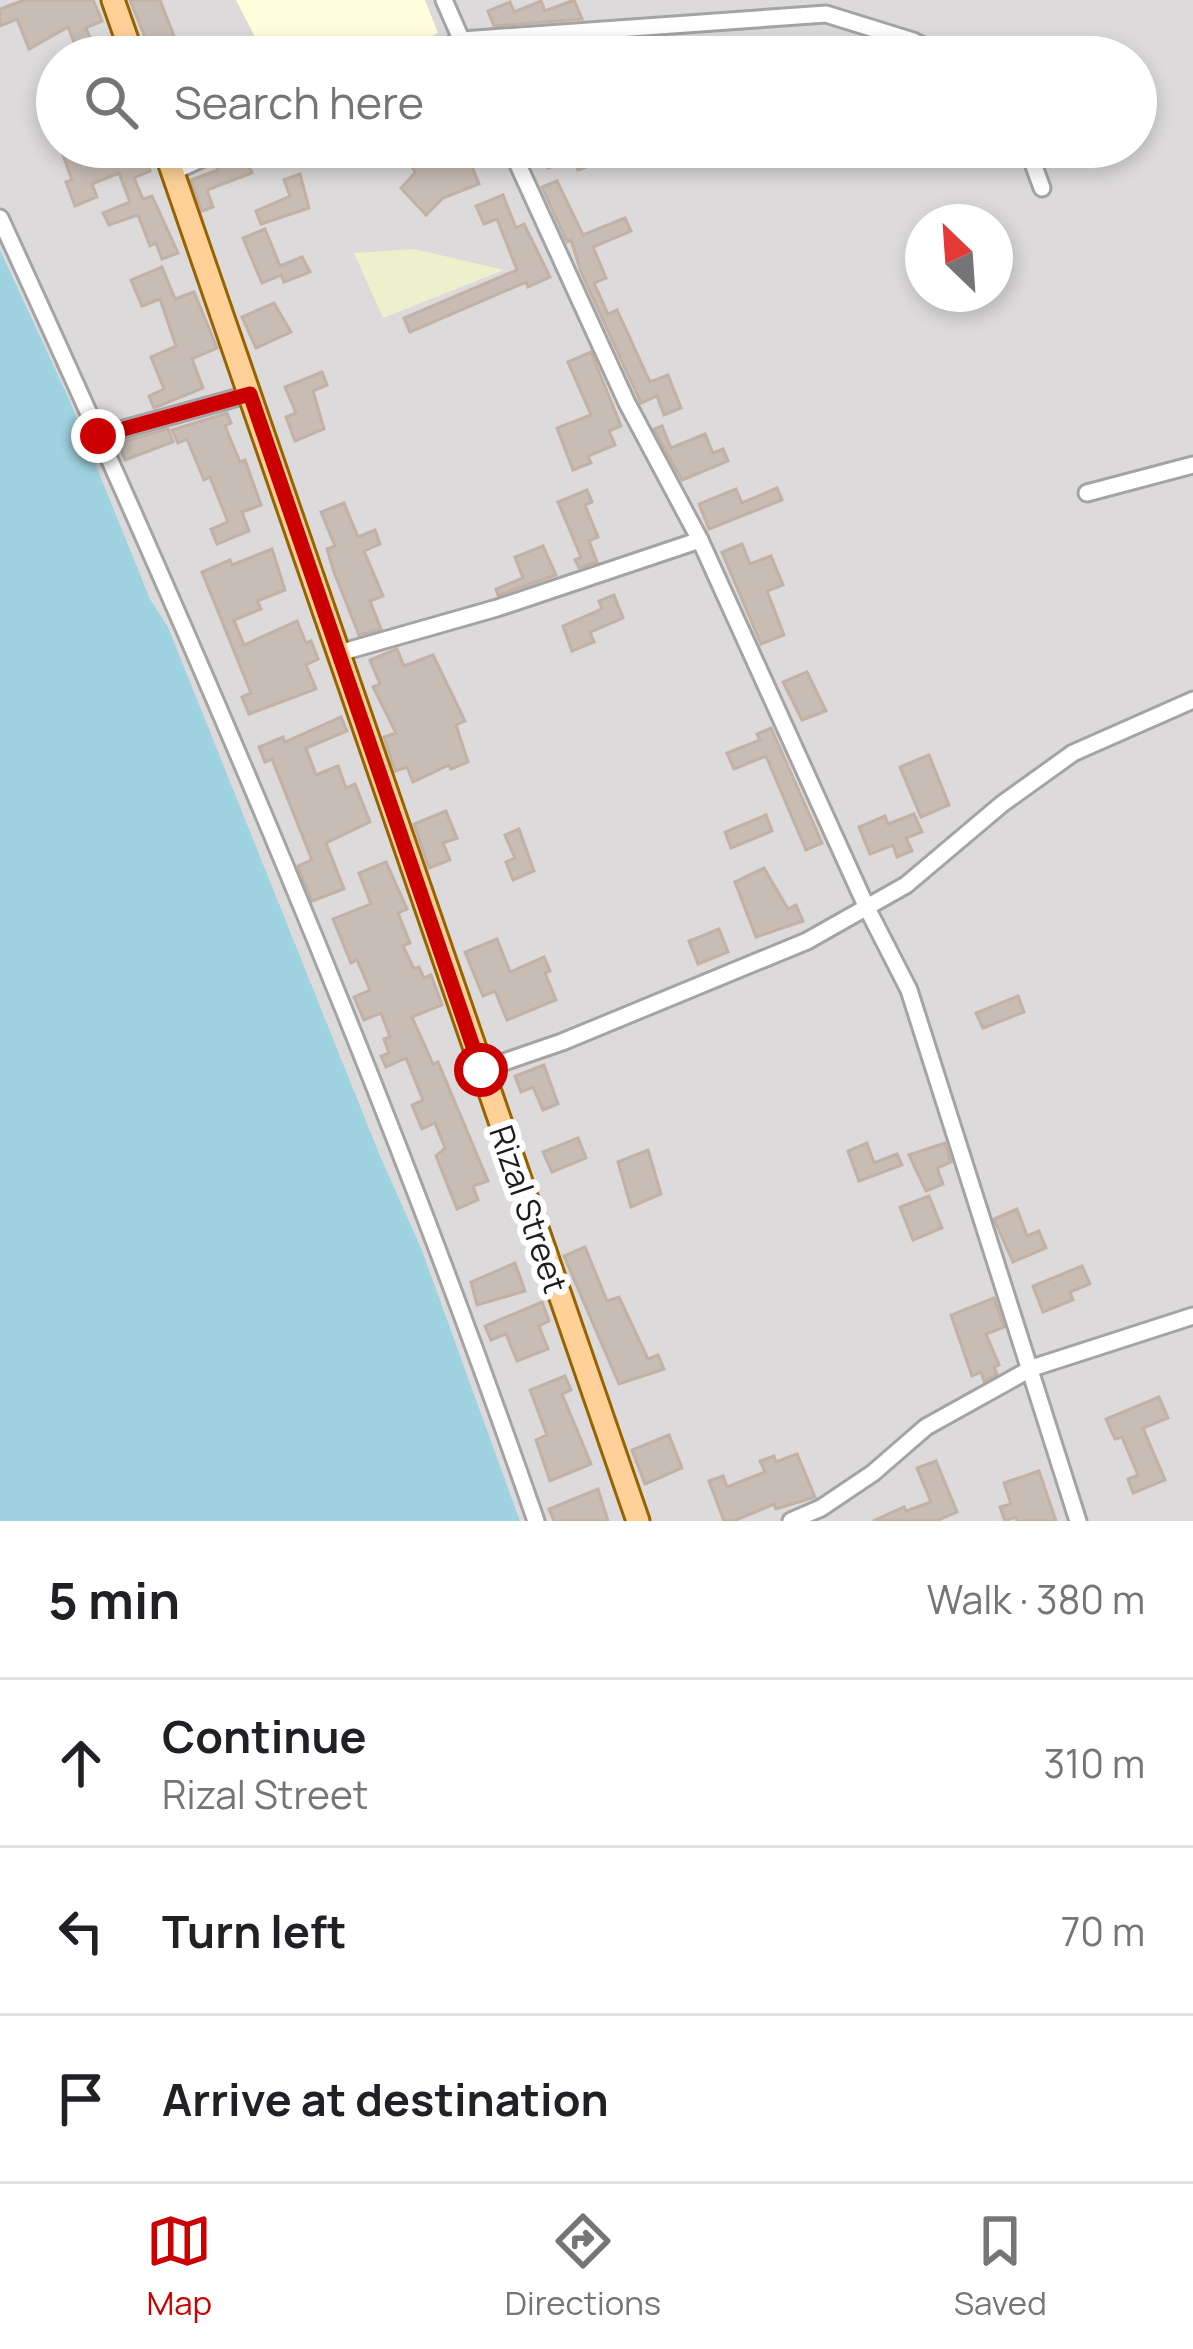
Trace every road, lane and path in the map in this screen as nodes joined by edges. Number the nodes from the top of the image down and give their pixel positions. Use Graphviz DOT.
graph roads {
  1 [pos="113,0"];
  2 [pos="444,0"];
  3 [pos="824,7"];
  4 [pos="126,36"];
  5 [pos="460,36"];
  6 [pos="506,36"];
  7 [pos="900,36"];
  8 [pos="172,168"];
  9 [pos="182,168"];
  10 [pos="520,168"];
  11 [pos="1035,168"];
  12 [pos="173,172"];
  13 [pos="1042,188"];
  14 [pos="0,218"];
  15 [pos="250,394"];
  16 [pos="98,436"];
  17 [pos="1193,466"];
  18 [pos="1087,493"];
  19 [pos="700,540"];
  20 [pos="339,653"];
  21 [pos="1193,700"];
  22 [pos="867,908"];
  23 [pos="481,1070"];
  24 [pos="1193,1316"];
  25 [pos="1032,1368"];
  26 [pos="536,1521"];
  27 [pos="638,1521"];
  28 [pos="791,1521"];
  29 [pos="1078,1521"];
  1 -- 4 [label="main road"];
  2 -- 5 [label="street"];
  3 -- 6 [label="street"];
  3 -- 7 [label="street"];
  8 -- 12 [label="main road, Rizal Street"];
  9 -- 12 [label="street"];
  10 -- 19 [label="street"];
  11 -- 13 [label="street"];
  12 -- 15 [label="main road, Rizal Street"];
  14 -- 16 [label="street"];
  15 -- 16 [label="street"];
  15 -- 20 [label="main road, Rizal Street"];
  16 -- 26 [label="street"];
  17 -- 18 [label="street"];
  19 -- 20 [label="street"];
  19 -- 22 [label="street"];
  20 -- 23 [label="main road, Rizal Street"];
  21 -- 22 [label="street"];
  22 -- 23 [label="street"];
  22 -- 25 [label="street"];
  23 -- 27 [label="main road, Rizal Street"];
  24 -- 25 [label="street"];
  25 -- 28 [label="street"];
  25 -- 29 [label="street"];
}
